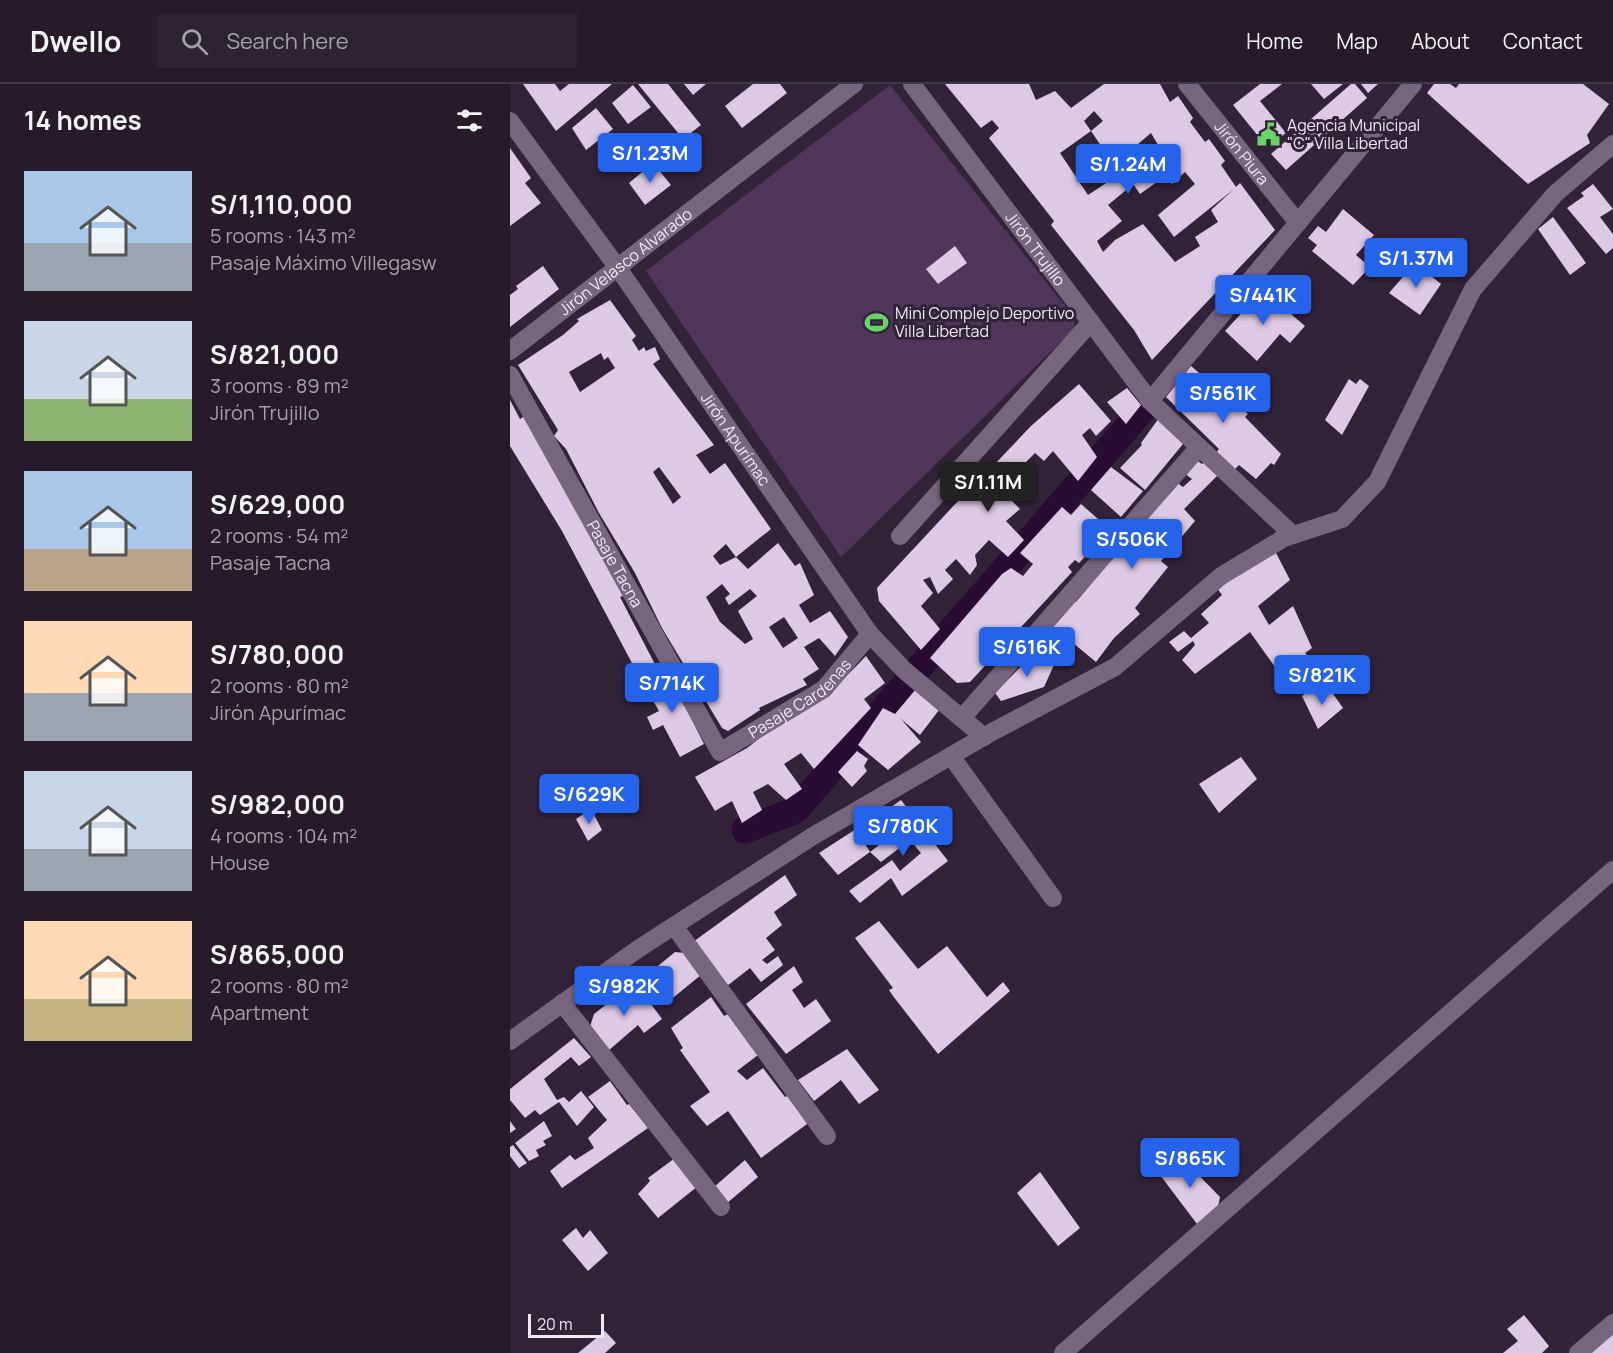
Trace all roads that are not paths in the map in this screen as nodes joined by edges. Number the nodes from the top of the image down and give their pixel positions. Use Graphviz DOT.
graph roads {
  1 [pos="854,84"];
  2 [pos="912,84"];
  3 [pos="1187,84"];
  4 [pos="1413,84"];
  5 [pos="510,121"];
  6 [pos="1613,144"];
  7 [pos="1298,223"];
  8 [pos="618,268"];
  9 [pos="1091,322"];
  10 [pos="510,351"];
  11 [pos="510,375"];
  12 [pos="1150,401"];
  13 [pos="1199,447"];
  14 [pos="1293,535"];
  15 [pos="900,536"];
  16 [pos="870,634"];
  17 [pos="962,718"];
  18 [pos="984,737"];
  19 [pos="720,752"];
  20 [pos="951,756"];
  21 [pos="1613,870"];
  22 [pos="1053,898"];
  23 [pos="674,926"];
  24 [pos="562,1003"];
  25 [pos="510,1041"];
  26 [pos="827,1136"];
  27 [pos="721,1207"];
  28 [pos="1613,1323"];
  29 [pos="1064,1353"];
  30 [pos="1578,1353"];
  1 -- 8 [label="street, Jirón Velasco Alvarado"];
  2 -- 9 [label="street, Jirón Trujillo"];
  3 -- 7 [label="street, Jirón Piura"];
  4 -- 7 [label="street"];
  5 -- 8 [label="street, Jirón Apurímac"];
  6 -- 14 [label="street"];
  7 -- 12 [label="street"];
  8 -- 10 [label="street, Jirón Velasco Alvarado"];
  8 -- 16 [label="street, Jirón Apurímac"];
  9 -- 12 [label="street, Jirón Trujillo"];
  9 -- 15 [label="street"];
  11 -- 19 [label="street, Pasaje Tacna"];
  12 -- 13 [label="street, Jirón Trujillo"];
  13 -- 14 [label="street, Jirón Trujillo"];
  13 -- 17 [label="street"];
  14 -- 18 [label="street"];
  16 -- 17 [label="street, Jirón Apurímac"];
  16 -- 19 [label="street, Pasaje Cardenas"];
  17 -- 18 [label="street, Jirón Apurímac"];
  18 -- 20 [label="street"];
  20 -- 22 [label="street"];
  20 -- 23 [label="street"];
  21 -- 29 [label="street"];
  23 -- 24 [label="street"];
  23 -- 26 [label="street"];
  24 -- 25 [label="street"];
  24 -- 27 [label="street"];
  28 -- 30 [label="street"];
}
